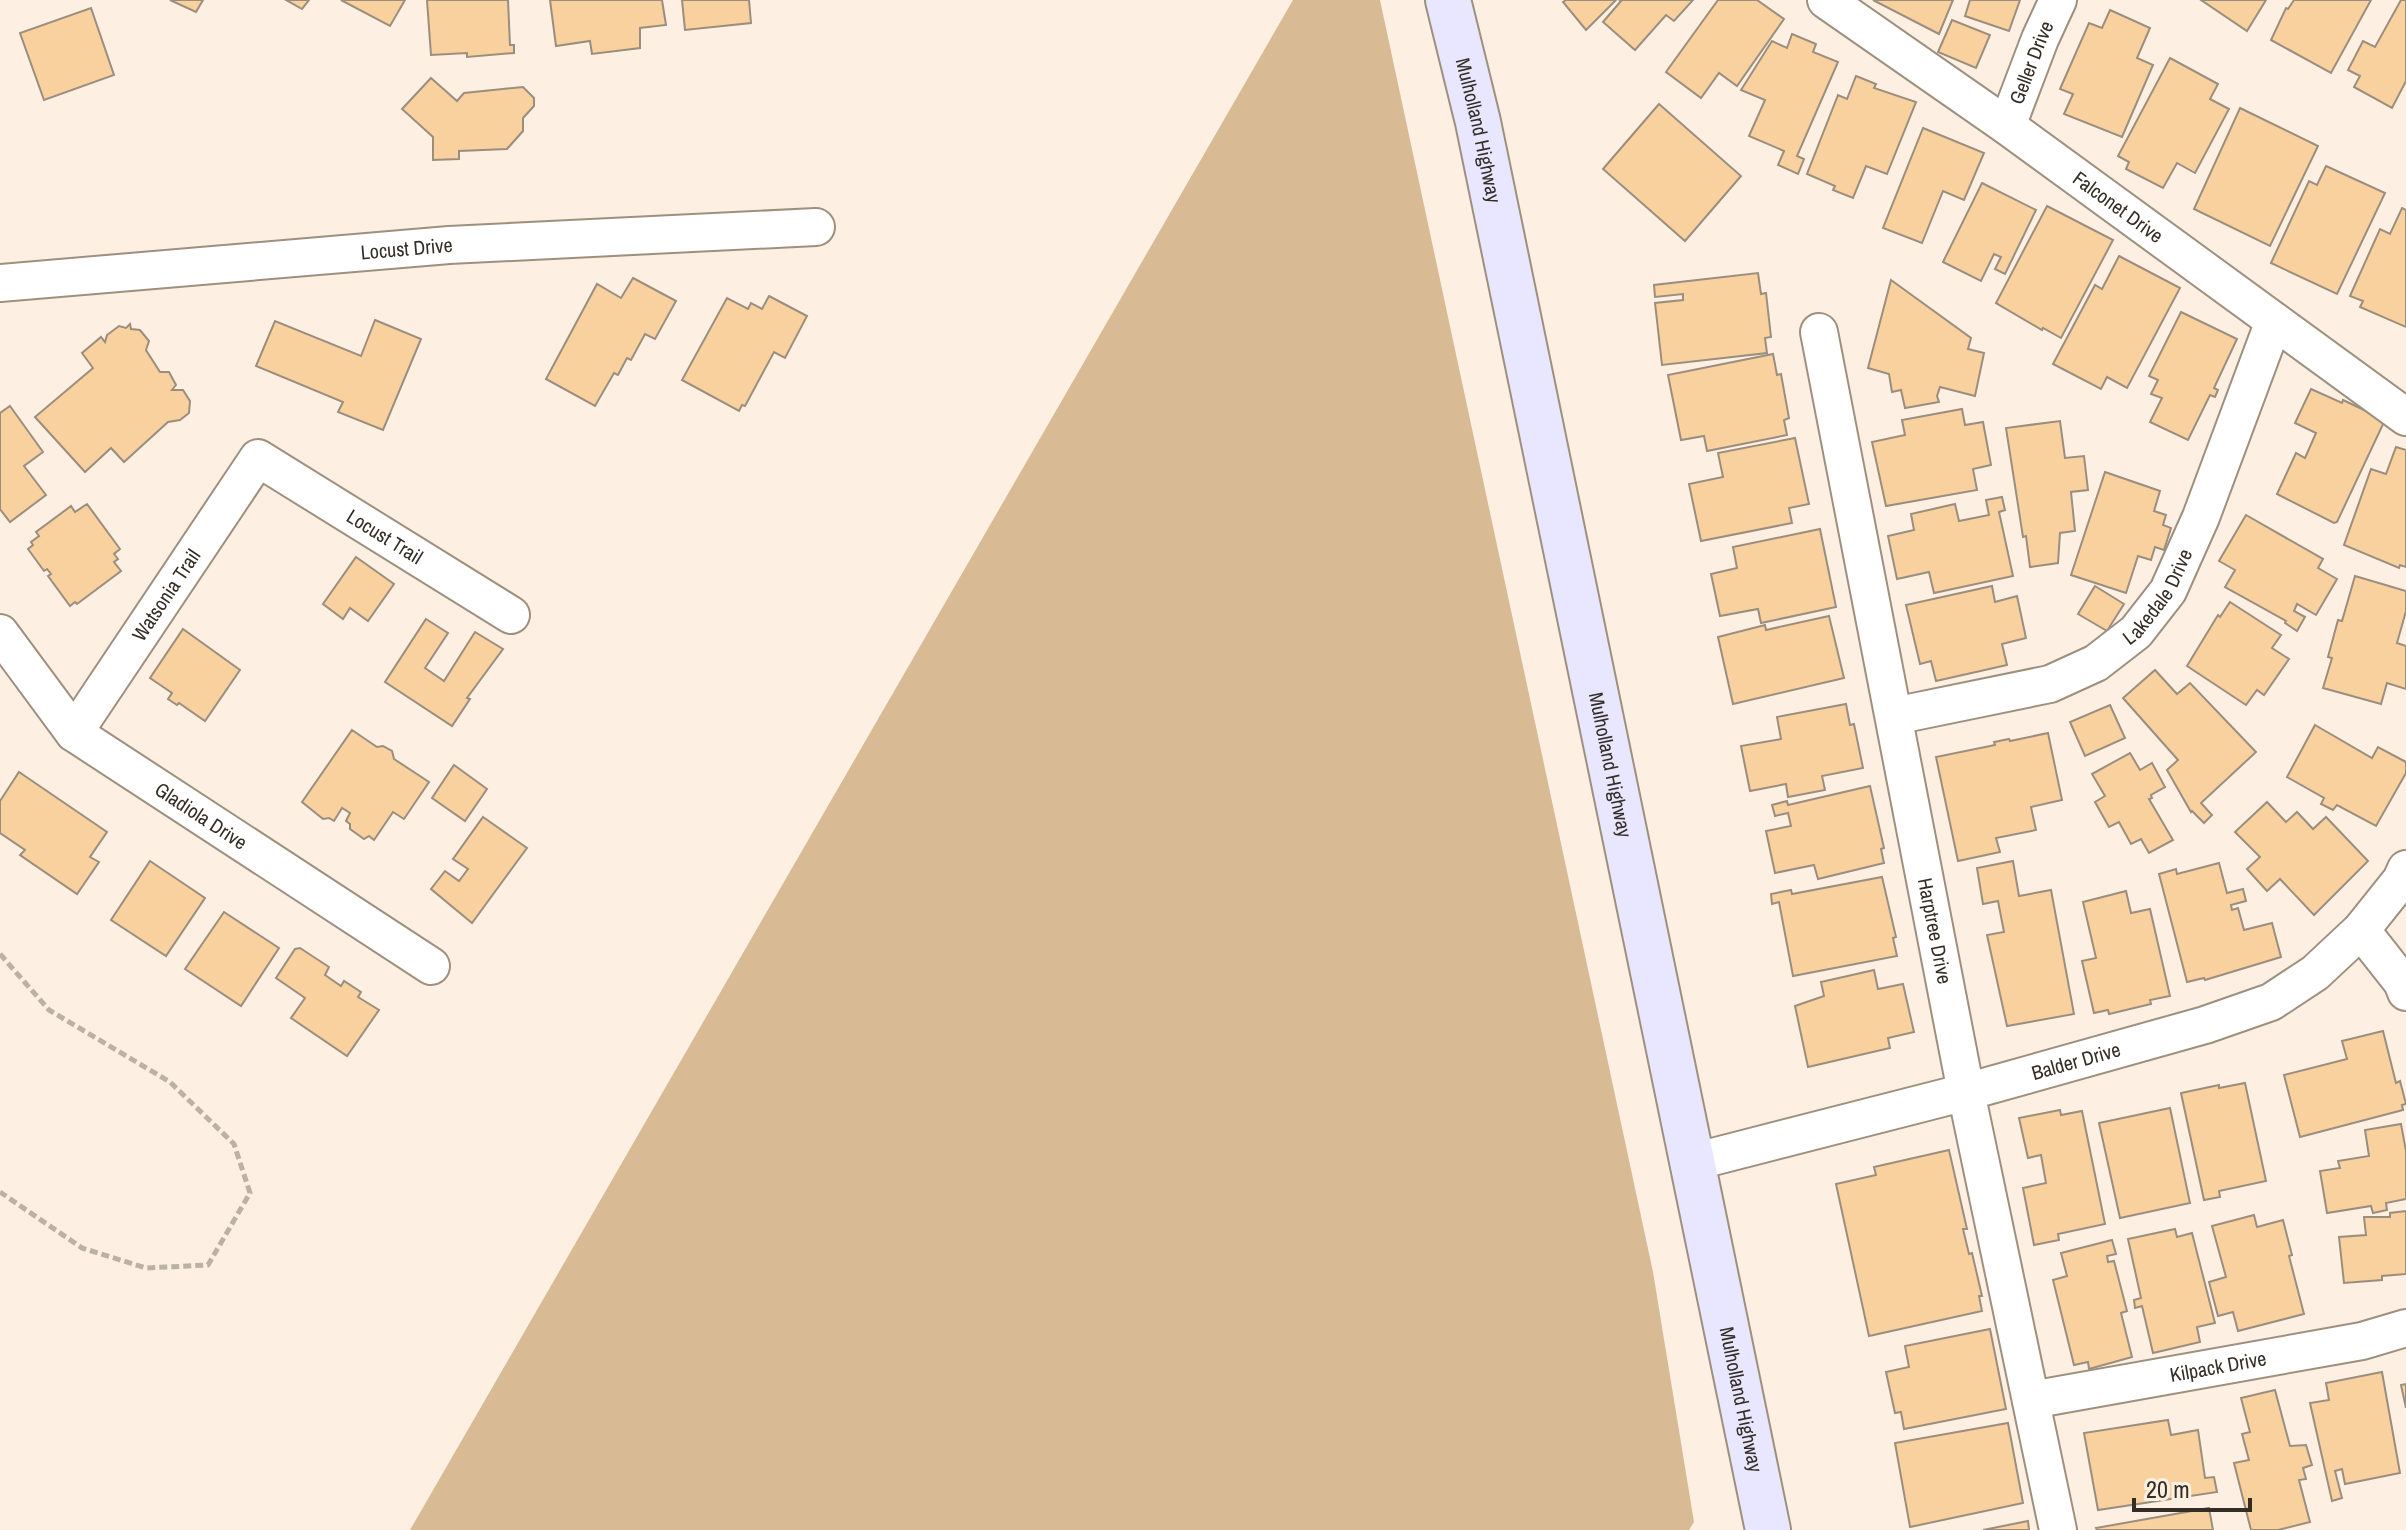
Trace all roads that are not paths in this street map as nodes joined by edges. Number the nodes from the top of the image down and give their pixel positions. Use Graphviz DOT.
graph roads {
  1 [pos="1448,0"];
  2 [pos="1826,0"];
  3 [pos="2058,0"];
  4 [pos="2007,126"];
  5 [pos="816,227"];
  6 [pos="0,283"];
  7 [pos="2274,321"];
  8 [pos="1819,332"];
  9 [pos="2406,417"];
  10 [pos="258,458"];
  11 [pos="511,615"];
  12 [pos="0,633"];
  13 [pos="1894,716"];
  14 [pos="74,733"];
  15 [pos="2406,869"];
  16 [pos="2361,930"];
  17 [pos="431,966"];
  18 [pos="2406,992"];
  19 [pos="1966,1092"];
  20 [pos="1693,1162"];
  21 [pos="2406,1328"];
  22 [pos="2031,1400"];
  23 [pos="1768,1530"];
  24 [pos="2058,1530"];
  1 -- 20 [label="main road, Mulholland Highway"];
  2 -- 4 [label="street, Falconet Drive"];
  3 -- 4 [label="street, Geller Drive"];
  4 -- 7 [label="street, Falconet Drive"];
  5 -- 6 [label="street, Locust Drive"];
  7 -- 9 [label="street, Falconet Drive"];
  7 -- 13 [label="street, Lakedale Drive"];
  8 -- 13 [label="street, Harptree Drive"];
  10 -- 11 [label="street, Locust Trail"];
  10 -- 14 [label="street, Watsonia Trail"];
  12 -- 14 [label="street, Gladiola Drive"];
  13 -- 19 [label="street, Harptree Drive"];
  14 -- 17 [label="street, Gladiola Drive"];
  15 -- 16 [label="street, Balder Drive"];
  16 -- 18 [label="street"];
  16 -- 19 [label="street, Balder Drive"];
  19 -- 20 [label="street, Balder Drive"];
  19 -- 22 [label="street, Harptree Drive"];
  20 -- 23 [label="main road, Mulholland Highway"];
  21 -- 22 [label="street, Kilpack Drive"];
  22 -- 24 [label="street, Harptree Drive"];
}
